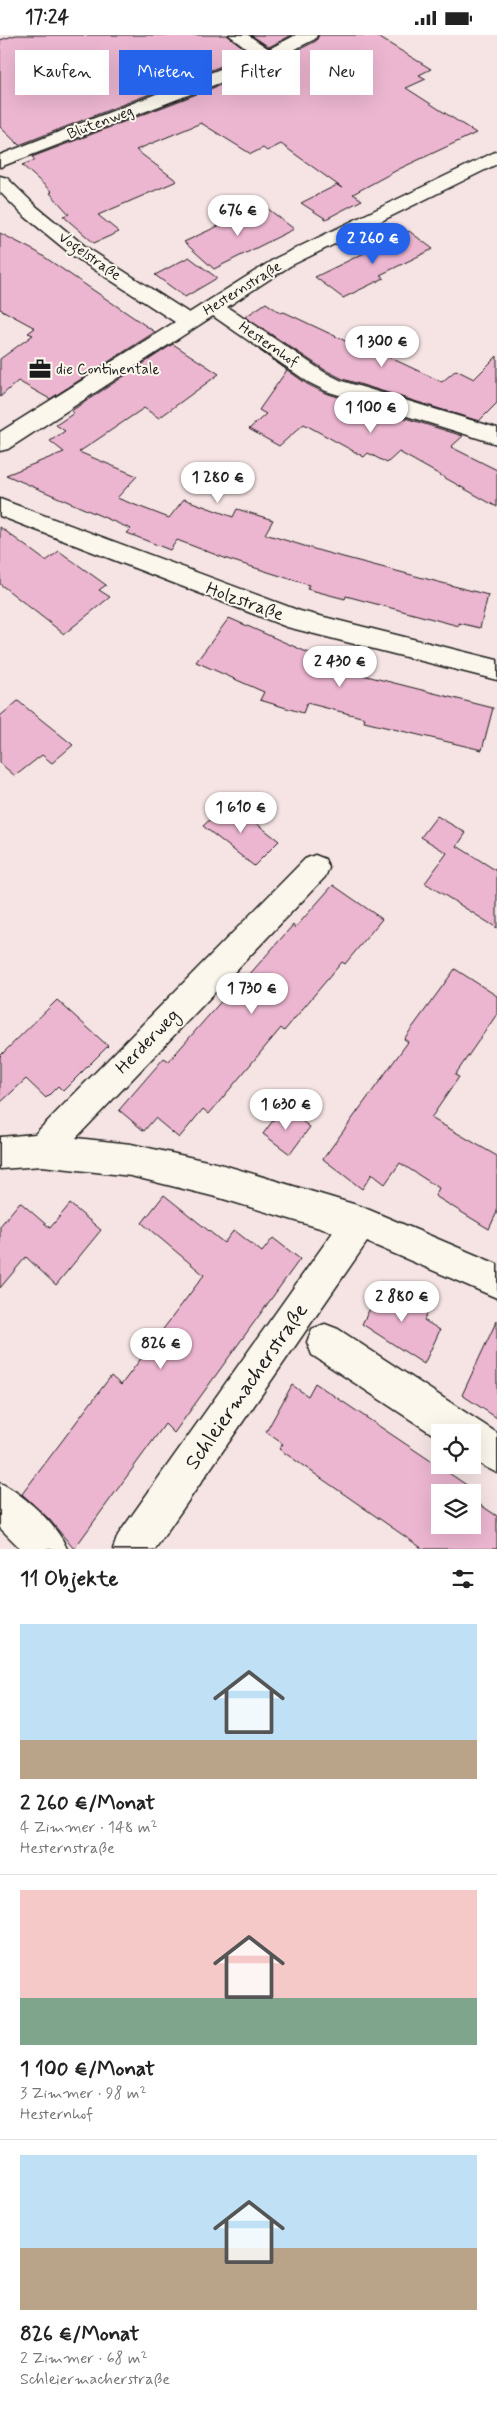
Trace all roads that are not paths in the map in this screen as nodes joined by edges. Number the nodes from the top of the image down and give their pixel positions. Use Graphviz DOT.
graph roads {
  1 [pos="237,35"];
  2 [pos="309,35"];
  3 [pos="260,50"];
  4 [pos="280,50"];
  5 [pos="222,74"];
  6 [pos="497,157"];
  7 [pos="0,161"];
  8 [pos="0,182"];
  9 [pos="212,306"];
  10 [pos="188,321"];
  11 [pos="497,436"];
  12 [pos="0,443"];
  13 [pos="0,507"];
  14 [pos="497,670"];
  15 [pos="315,868"];
  16 [pos="42,1149"];
  17 [pos="0,1153"];
  18 [pos="360,1223"];
  19 [pos="497,1281"];
  20 [pos="325,1342"];
  21 [pos="450,1424"];
  22 [pos="481,1444"];
  23 [pos="497,1455"];
  24 [pos="0,1503"];
  25 [pos="48,1549"];
  26 [pos="132,1549"];
  1 -- 3 [label="street"];
  2 -- 4 [label="street, Blütenweg"];
  5 -- 7 [label="street, Blütenweg"];
  6 -- 9 [label="street, Hesternstraße"];
  8 -- 10 [label="street, Vogelstraße"];
  9 -- 10 [label="street, Hesternstraße"];
  9 -- 11 [label="street, Hesternhof"];
  10 -- 12 [label="street, Hesternstraße"];
  13 -- 14 [label="street, Holzstraße"];
  15 -- 16 [label="street, Herderweg"];
  16 -- 17 [label="street"];
  16 -- 18 [label="street"];
  18 -- 19 [label="street"];
  18 -- 26 [label="street, Schleiermacherstraße"];
  20 -- 21 [label="street"];
  22 -- 23 [label="street"];
  24 -- 25 [label="street"];
}
